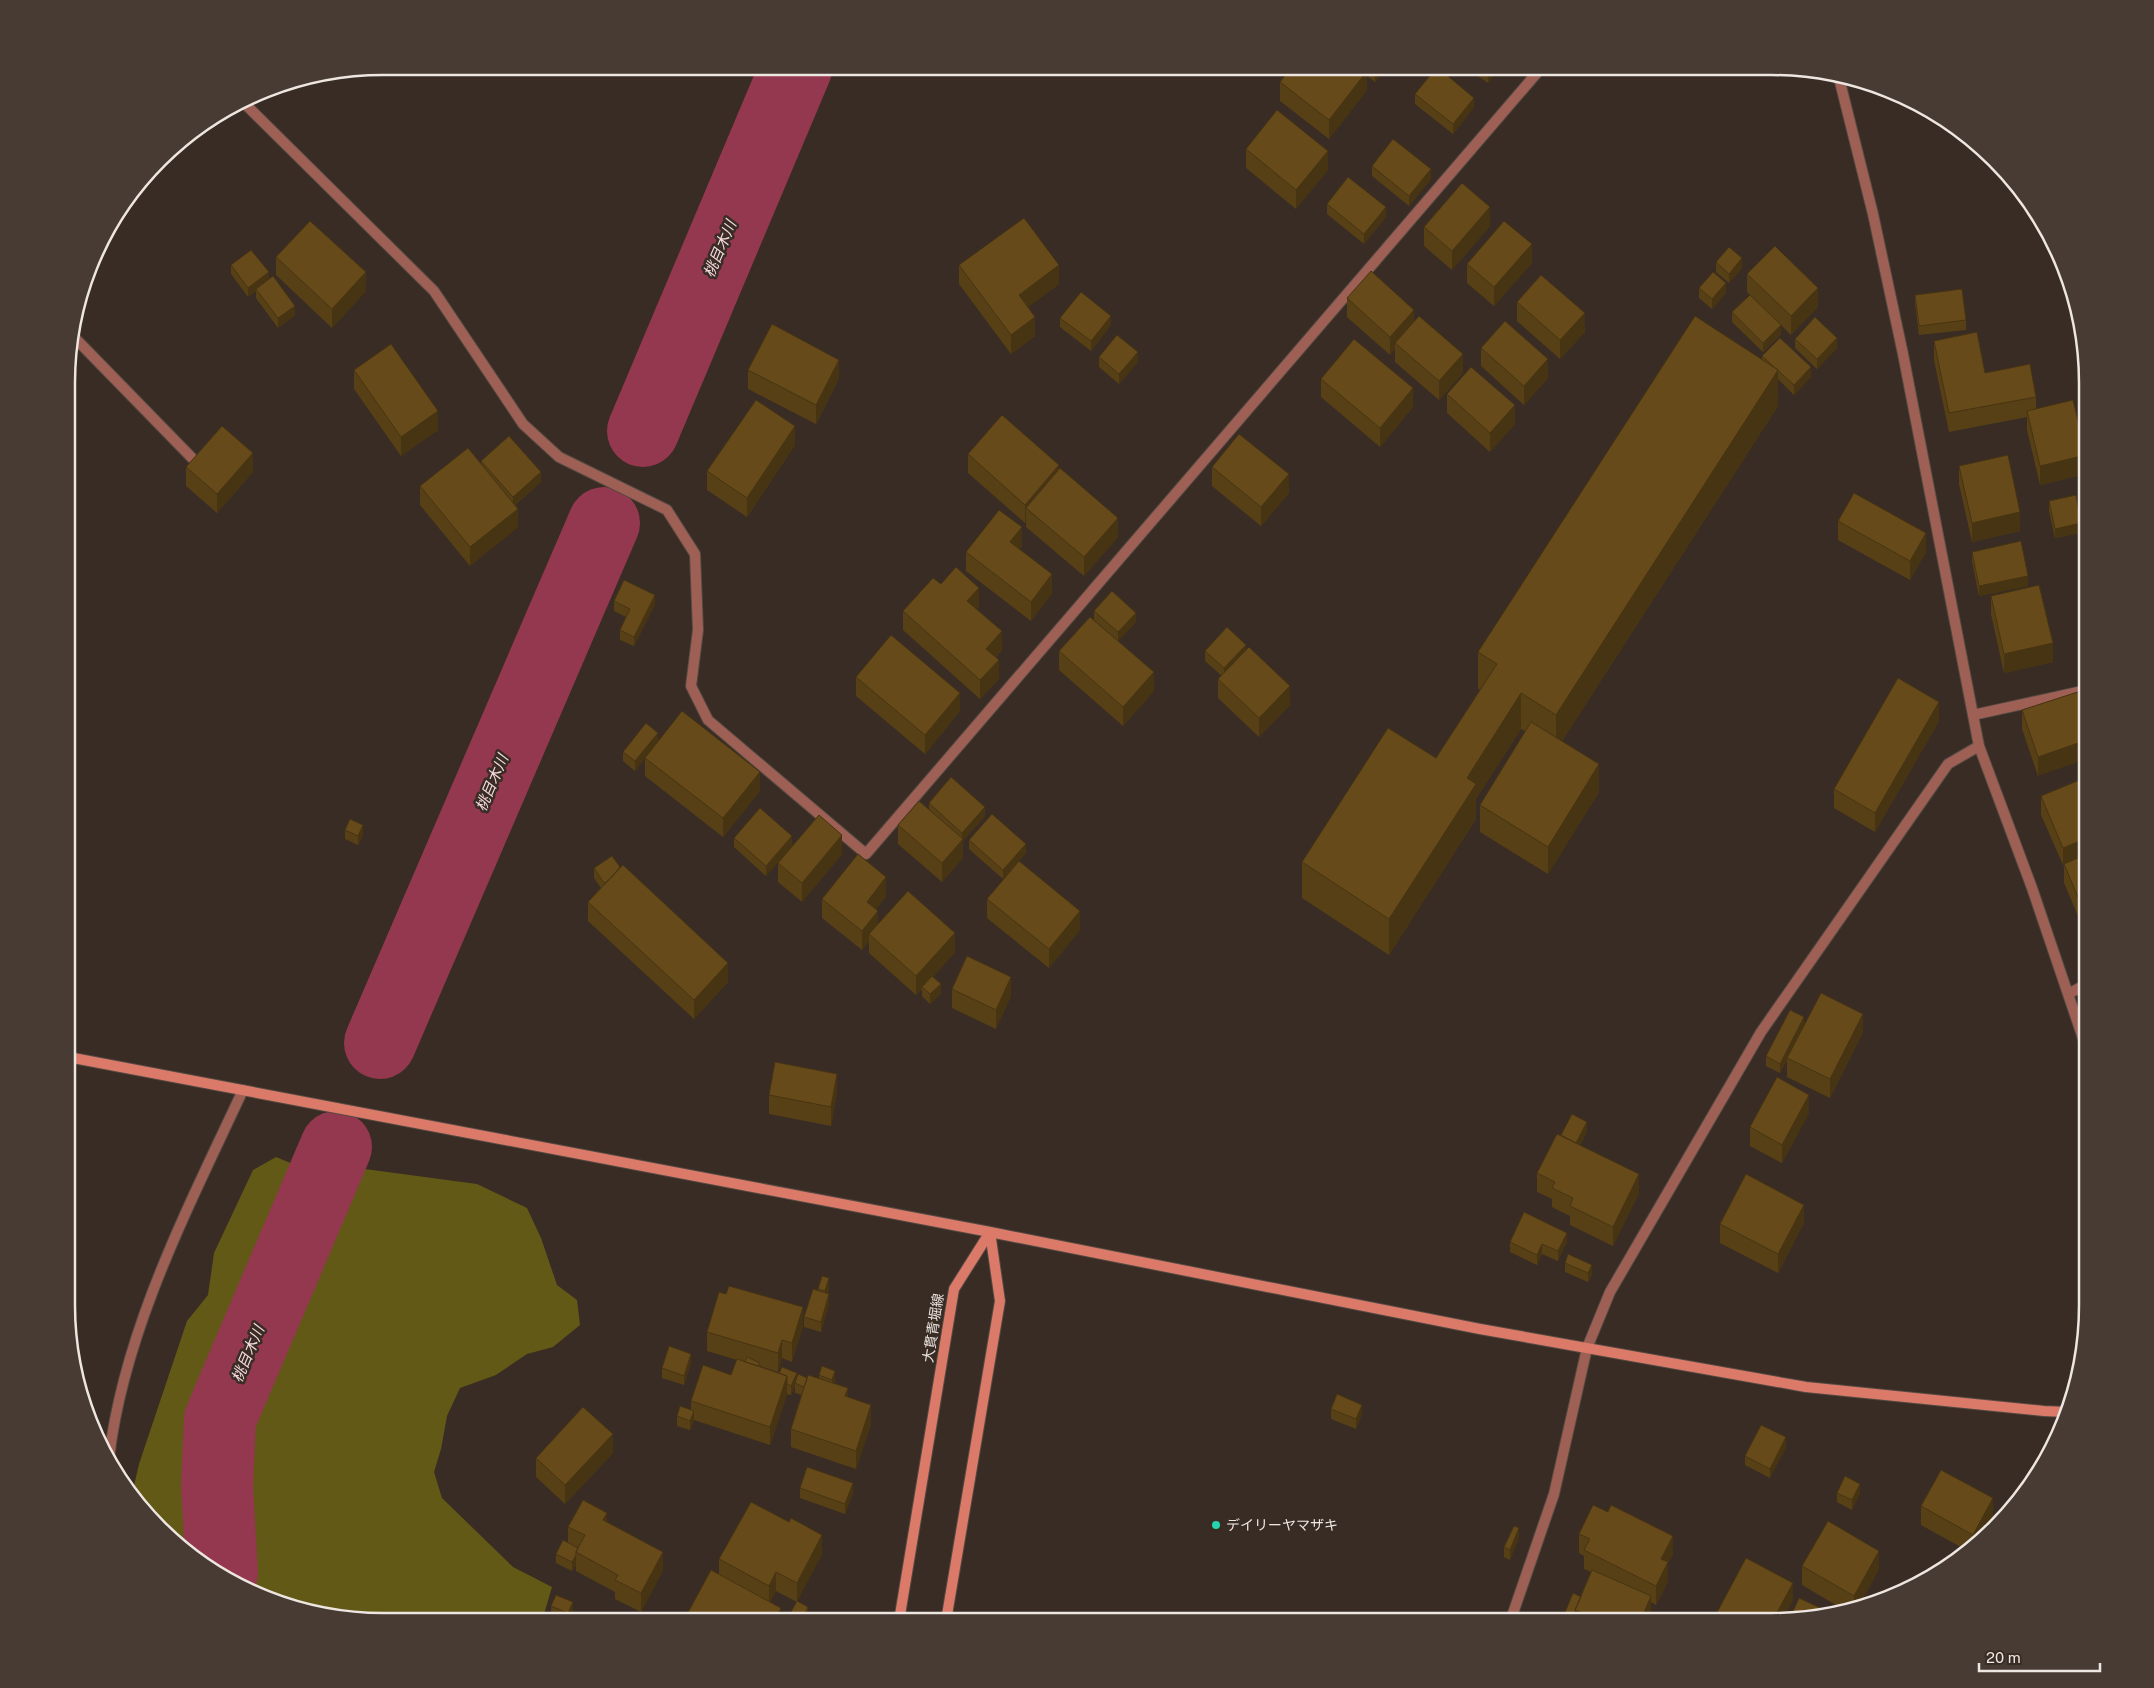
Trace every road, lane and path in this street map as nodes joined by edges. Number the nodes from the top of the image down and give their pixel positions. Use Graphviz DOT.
graph roads {
  1 [pos="1535,75"];
  2 [pos="1840,83"];
  3 [pos="248,107"];
  4 [pos="78,341"];
  5 [pos="192,458"];
  6 [pos="2079,692"];
  7 [pos="1973,714"];
  8 [pos="1979,746"];
  9 [pos="2079,988"];
  10 [pos="2068,994"];
  11 [pos="2079,1026"];
  12 [pos="75,1057"];
  13 [pos="243,1090"];
  14 [pos="990,1232"];
  15 [pos="1587,1348"];
  16 [pos="2060,1412"];
  17 [pos="111,1448"];
  18 [pos="900,1613"];
  19 [pos="947,1613"];
  20 [pos="1513,1613"];
  1 -- 3 [label="street"];
  2 -- 7 [label="street"];
  4 -- 5 [label="street"];
  6 -- 7 [label="street"];
  7 -- 8 [label="street"];
  8 -- 10 [label="street"];
  8 -- 15 [label="street"];
  9 -- 10 [label="street"];
  10 -- 11 [label="street"];
  12 -- 13 [label="street"];
  13 -- 14 [label="street"];
  13 -- 17 [label="street"];
  14 -- 15 [label="street"];
  14 -- 18 [label="street, 大貫青堀線"];
  14 -- 19 [label="street"];
  15 -- 16 [label="street"];
  15 -- 20 [label="street"];
}
